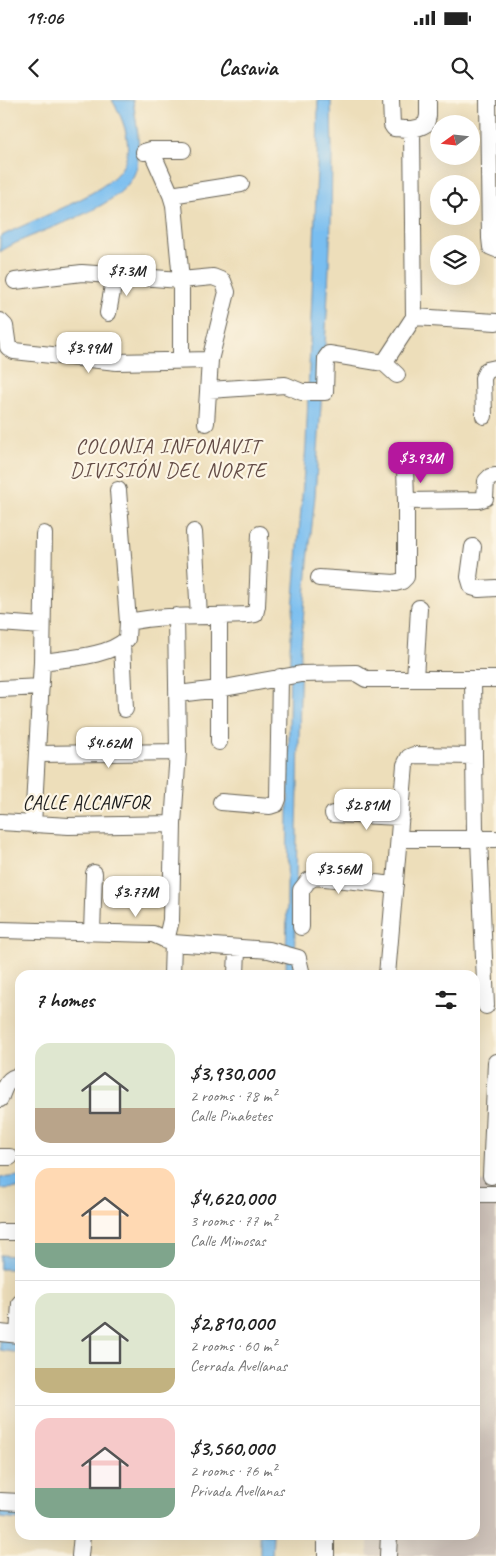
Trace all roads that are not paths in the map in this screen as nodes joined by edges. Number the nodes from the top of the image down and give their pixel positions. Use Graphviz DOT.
graph roads {
  1 [pos="391,100"];
  2 [pos="428,100"];
  3 [pos="488,100"];
  4 [pos="412,130"];
  5 [pos="183,150"];
  6 [pos="241,184"];
  7 [pos="171,195"];
  8 [pos="494,248"];
  9 [pos="116,275"];
  10 [pos="181,280"];
  11 [pos="15,281"];
  12 [pos="108,313"];
  13 [pos="414,317"];
  14 [pos="0,321"];
  15 [pos="496,322"];
  16 [pos="181,360"];
  17 [pos="210,360"];
  18 [pos="384,363"];
  19 [pos="496,368"];
  20 [pos="397,375"];
  21 [pos="209,390"];
  22 [pos="484,416"];
  23 [pos="206,424"];
  24 [pos="406,468"];
  25 [pos="496,476"];
  26 [pos="118,490"];
  27 [pos="406,501"];
  28 [pos="194,532"];
  29 [pos="44,534"];
  30 [pos="260,534"];
  31 [pos="473,547"];
  32 [pos="318,578"];
  33 [pos="496,588"];
  34 [pos="419,608"];
  35 [pos="176,616"];
  36 [pos="199,616"];
  37 [pos="219,616"];
  38 [pos="128,622"];
  39 [pos="0,623"];
  40 [pos="42,626"];
  41 [pos="122,643"];
  42 [pos="42,662"];
  43 [pos="289,676"];
  44 [pos="415,679"];
  45 [pos="473,679"];
  46 [pos="496,679"];
  47 [pos="41,687"];
  48 [pos="0,689"];
  49 [pos="219,689"];
  50 [pos="178,694"];
  51 [pos="126,709"];
  52 [pos="219,742"];
  53 [pos="178,752"];
  54 [pos="38,754"];
  55 [pos="474,756"];
  56 [pos="221,802"];
  57 [pos="334,814"];
  58 [pos="401,817"];
  59 [pos="0,822"];
  60 [pos="173,824"];
  61 [pos="34,825"];
  62 [pos="479,838"];
  63 [pos="399,839"];
  64 [pos="496,839"];
  65 [pos="94,873"];
  66 [pos="395,884"];
  67 [pos="301,927"];
  68 [pos="0,930"];
  69 [pos="92,932"];
  70 [pos="169,942"];
  71 [pos="237,949"];
  72 [pos="172,970"];
  73 [pos="236,970"];
  74 [pos="301,970"];
  75 [pos="387,970"];
  76 [pos="485,985"];
  77 [pos="486,1006"];
  78 [pos="496,1062"];
  79 [pos="15,1077"];
  80 [pos="0,1099"];
  81 [pos="490,1176"];
  82 [pos="480,1194"];
  83 [pos="496,1194"];
  84 [pos="0,1232"];
  85 [pos="15,1232"];
  86 [pos="0,1333"];
  87 [pos="15,1335"];
  88 [pos="0,1501"];
  89 [pos="15,1502"];
  90 [pos="82,1540"];
  91 [pos="326,1540"];
  92 [pos="389,1540"];
  93 [pos="80,1556"];
  94 [pos="326,1556"];
  95 [pos="388,1556"];
  1 -- 4 [label="street"];
  2 -- 4 [label="street"];
  3 -- 8 [label="street"];
  4 -- 13 [label="street"];
  5 -- 7 [label="street"];
  6 -- 7 [label="street"];
  7 -- 10 [label="street"];
  9 -- 10 [label="street"];
  9 -- 11 [label="street"];
  9 -- 12 [label="street"];
  10 -- 16 [label="street"];
  10 -- 17 [label="street"];
  13 -- 15 [label="street"];
  13 -- 18 [label="street"];
  14 -- 16 [label="street"];
  16 -- 17 [label="street"];
  17 -- 21 [label="street"];
  18 -- 20 [label="street"];
  18 -- 21 [label="street"];
  19 -- 22 [label="street"];
  21 -- 23 [label="street"];
  24 -- 27 [label="street"];
  25 -- 27 [label="street"];
  26 -- 38 [label="street"];
  27 -- 32 [label="street"];
  28 -- 36 [label="street"];
  29 -- 40 [label="street"];
  30 -- 37 [label="street"];
  31 -- 33 [label="street"];
  34 -- 44 [label="street"];
  35 -- 36 [label="street"];
  35 -- 38 [label="street"];
  35 -- 50 [label="street"];
  36 -- 37 [label="street"];
  37 -- 49 [label="street"];
  38 -- 41 [label="street"];
  39 -- 40 [label="street"];
  40 -- 42 [label="street"];
  41 -- 42 [label="street"];
  41 -- 51 [label="street"];
  42 -- 47 [label="street"];
  43 -- 44 [label="street"];
  43 -- 49 [label="street"];
  43 -- 56 [label="street"];
  44 -- 45 [label="street"];
  45 -- 46 [label="street"];
  45 -- 55 [label="street"];
  47 -- 48 [label="street"];
  47 -- 54 [label="street"];
  49 -- 50 [label="street"];
  49 -- 52 [label="street"];
  50 -- 53 [label="street"];
  53 -- 54 [label="street"];
  53 -- 60 [label="street"];
  54 -- 61 [label="street"];
  55 -- 58 [label="street"];
  55 -- 62 [label="street"];
  57 -- 58 [label="street"];
  58 -- 63 [label="street"];
  59 -- 61 [label="street, CALLE ALCANFOR"];
  60 -- 61 [label="street, CALLE ALCANFOR"];
  60 -- 70 [label="street"];
  62 -- 63 [label="street"];
  62 -- 64 [label="street"];
  62 -- 76 [label="street"];
  63 -- 66 [label="street"];
  65 -- 69 [label="street"];
  66 -- 67 [label="street"];
  66 -- 75 [label="street"];
  68 -- 69 [label="street"];
  69 -- 70 [label="street"];
  70 -- 71 [label="street"];
  70 -- 72 [label="street"];
  71 -- 73 [label="street"];
  71 -- 74 [label="street"];
  76 -- 77 [label="street"];
  78 -- 81 [label="street"];
  79 -- 80 [label="street"];
  82 -- 83 [label="street"];
  84 -- 85 [label="street"];
  86 -- 87 [label="street"];
  88 -- 89 [label="street"];
  90 -- 93 [label="street"];
  91 -- 94 [label="street"];
  92 -- 95 [label="street"];
}
